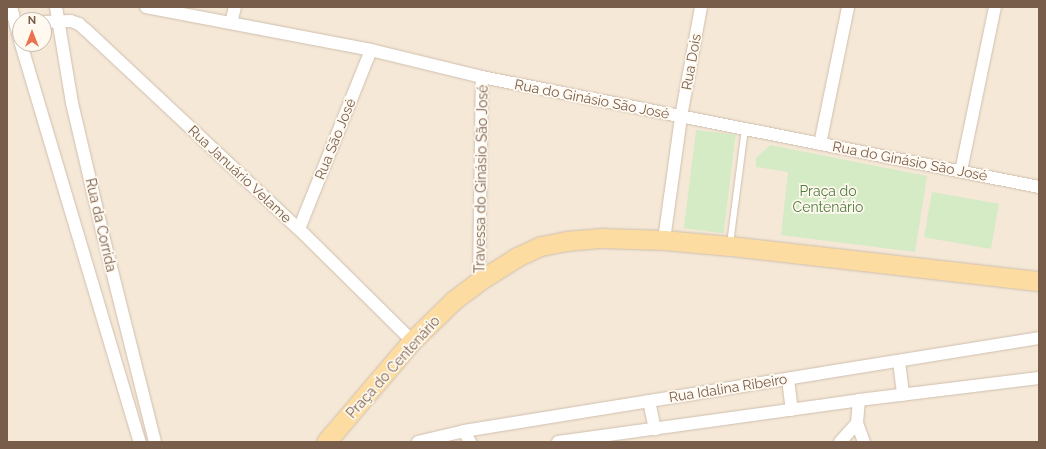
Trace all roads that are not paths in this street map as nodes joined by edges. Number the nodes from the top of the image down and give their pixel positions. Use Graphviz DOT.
graph roads {
  1 [pos="56,7"];
  2 [pos="235,7"];
  3 [pos="701,7"];
  4 [pos="848,7"];
  5 [pos="995,7"];
  6 [pos="153,8"];
  7 [pos="52,21"];
  8 [pos="59,21"];
  9 [pos="231,23"];
  10 [pos="372,50"];
  11 [pos="23,52"];
  12 [pos="482,77"];
  13 [pos="681,117"];
  14 [pos="745,129"];
  15 [pos="820,144"];
  16 [pos="961,171"];
  17 [pos="1039,187"];
  18 [pos="299,229"];
  19 [pos="664,240"];
  20 [pos="730,246"];
  21 [pos="479,280"];
  22 [pos="1039,281"];
  23 [pos="1039,338"];
  24 [pos="412,341"];
  25 [pos="899,361"];
  26 [pos="1039,378"];
  27 [pos="788,379"];
  28 [pos="903,395"];
  29 [pos="859,400"];
  30 [pos="649,401"];
  31 [pos="792,410"];
  32 [pos="857,423"];
  33 [pos="654,428"];
  34 [pos="464,431"];
  35 [pos="140,442"];
  36 [pos="155,442"];
  37 [pos="326,442"];
  38 [pos="418,442"];
  39 [pos="470,442"];
  40 [pos="558,442"];
  41 [pos="840,442"];
  42 [pos="864,442"];
  1 -- 8 [label="street, Rua da Corrida"];
  2 -- 9 [label="street"];
  3 -- 13 [label="street, Rua Dois"];
  4 -- 15 [label="street"];
  5 -- 16 [label="street"];
  6 -- 9 [label="street, Rua do Ginásio São José"];
  7 -- 8 [label="street, Rua Januário Velame"];
  8 -- 18 [label="street, Rua Januário Velame"];
  8 -- 36 [label="street, Rua da Corrida"];
  9 -- 10 [label="street, Rua do Ginásio São José"];
  10 -- 12 [label="street, Rua do Ginásio São José"];
  10 -- 18 [label="street, Rua São José"];
  11 -- 35 [label="street, Rua da Corrida"];
  12 -- 13 [label="street, Rua do Ginásio São José"];
  12 -- 21 [label="street, Travessa do Ginásio São José"];
  13 -- 14 [label="street, Rua do Ginásio São José"];
  13 -- 19 [label="street"];
  14 -- 15 [label="street, Rua do Ginásio São José"];
  14 -- 20 [label="lane"];
  15 -- 16 [label="street, Rua do Ginásio São José"];
  16 -- 17 [label="street, Rua do Ginásio São José"];
  18 -- 24 [label="street, Rua Januário Velame"];
  19 -- 20 [label="main road, Praça do Centenário"];
  19 -- 21 [label="main road, Praça do Centenário"];
  20 -- 22 [label="main road, Praça do Centenário"];
  21 -- 24 [label="main road, Praça do Centenário"];
  23 -- 25 [label="street, Rua Idalina Ribeiro"];
  24 -- 37 [label="main road, Praça do Centenário"];
  25 -- 27 [label="street, Rua Idalina Ribeiro"];
  25 -- 28 [label="street"];
  26 -- 28 [label="street, Rua Idalina Ribeiro"];
  27 -- 30 [label="street, Rua Idalina Ribeiro"];
  27 -- 31 [label="street"];
  28 -- 29 [label="street, Rua Idalina Ribeiro"];
  29 -- 31 [label="street, Rua Idalina Ribeiro"];
  29 -- 32 [label="street"];
  30 -- 33 [label="street"];
  30 -- 34 [label="street, Rua Idalina Ribeiro"];
  31 -- 33 [label="street, Rua Idalina Ribeiro"];
  32 -- 41 [label="street"];
  32 -- 42 [label="street"];
  33 -- 40 [label="street, Rua Idalina Ribeiro"];
  34 -- 38 [label="street, Rua Idalina Ribeiro"];
  34 -- 39 [label="street"];
}
